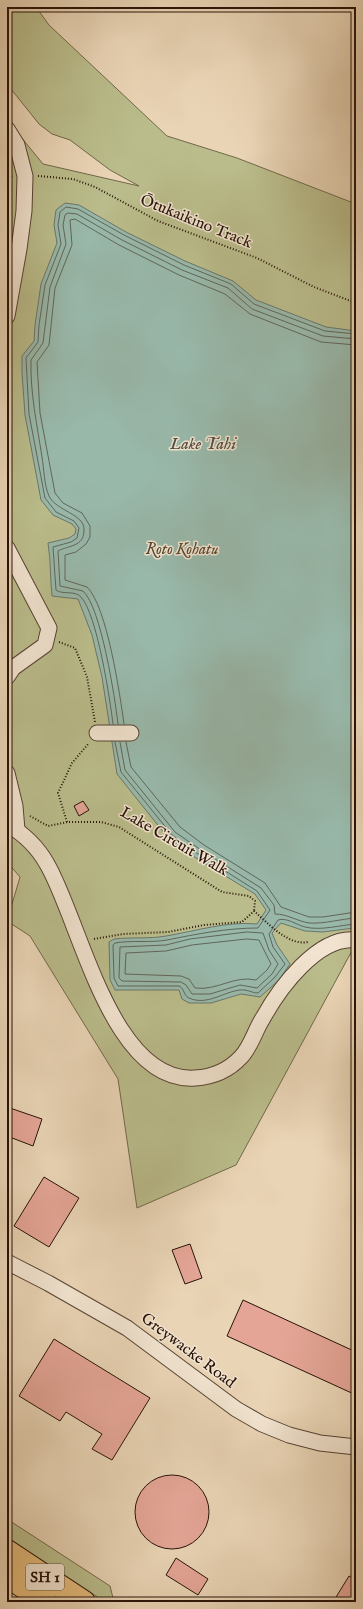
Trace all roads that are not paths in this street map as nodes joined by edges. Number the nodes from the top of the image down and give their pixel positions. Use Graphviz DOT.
graph roads {
  1 [pos="7,129"];
  2 [pos="7,316"];
  3 [pos="7,548"];
  4 [pos="7,677"];
  5 [pos="97,733"];
  6 [pos="131,733"];
  7 [pos="7,773"];
  8 [pos="13,822"];
  9 [pos="356,940"];
  10 [pos="7,1262"];
  11 [pos="356,1447"];
  12 [pos="7,1551"];
  13 [pos="7,1576"];
  14 [pos="7,1584"];
  15 [pos="31,1602"];
  16 [pos="46,1602"];
  17 [pos="84,1602"];
  1 -- 2 [label="street"];
  3 -- 4 [label="street"];
  5 -- 6 [label="street"];
  7 -- 8 [label="street"];
  8 -- 9 [label="street"];
  10 -- 11 [label="street, Greywacke Road"];
  12 -- 17 [label="highway, SH 1"];
  13 -- 16 [label="highway, SH 1"];
  14 -- 15 [label="highway, SH 1"];
}
